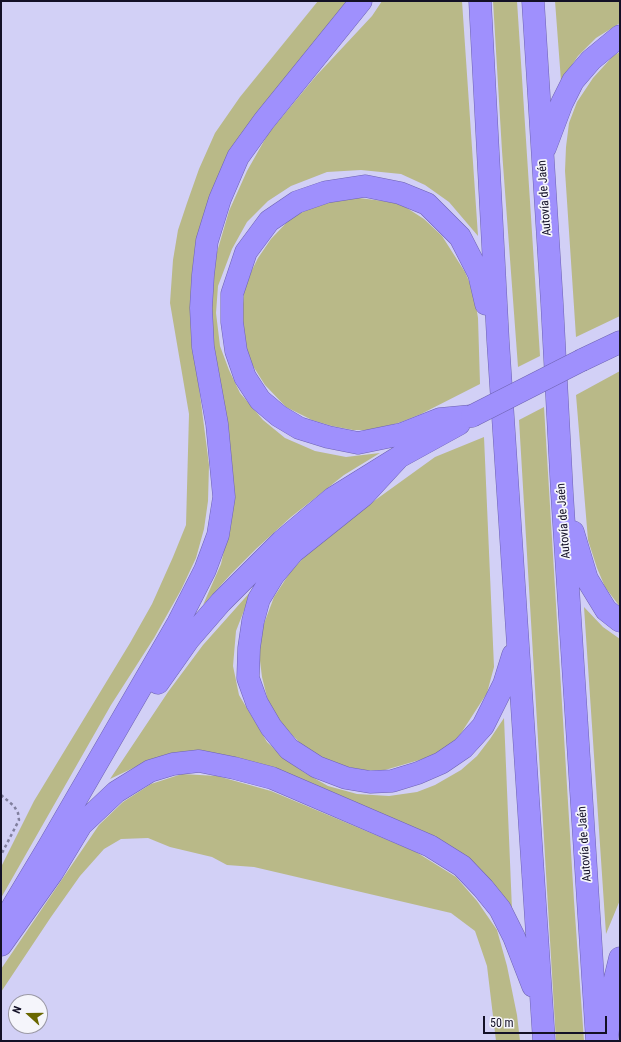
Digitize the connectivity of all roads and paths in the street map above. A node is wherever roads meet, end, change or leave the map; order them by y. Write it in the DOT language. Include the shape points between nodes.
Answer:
graph roads {
  1 [pos="361,1"];
  2 [pos="480,1"];
  3 [pos="533,1"];
  4 [pos="620,36"];
  5 [pos="543,154"];
  6 [pos="498,341"];
  7 [pos="617,344"];
  8 [pos="472,416"];
  9 [pos="399,457"];
  10 [pos="562,493"];
  11 [pos="620,620"];
  12 [pos="517,641"];
  13 [pos="1,795"];
  14 [pos="49,846"];
  15 [pos="1,855"];
  16 [pos="1,926"];
  17 [pos="1,945"];
  18 [pos="620,958"];
  19 [pos="541,1006"];
  20 [pos="544,1041"];
  21 [pos="597,1041"];
  22 [pos="606,1041"];
  1 -- 14 [label="highway" via="268,115 242,151 220,199 207,241 201,308 203,347 217,424 224,497 218,536 205,570 178,623"];
  2 -- 6 [label="highway"];
  3 -- 5 [label="highway, Autovía de Jaén"];
  4 -- 5 [label="highway" via="591,60 573,81"];
  5 -- 10 [label="highway, Autovía de Jaén"];
  6 -- 8 [label="highway" via="479,274 460,238 427,204 400,193 365,186 330,190 297,202 269,221 246,252 232,294 236,352 245,378 260,400 280,416 299,428 358,443 402,434 440,419"];
  6 -- 12 [label="highway"];
  7 -- 8 [label="highway, bridge"];
  8 -- 9 [label="highway"];
  9 -- 12 [label="highway" via="362,496 293,552 259,599 251,634 248,678 257,703 271,727 289,749 317,767 346,778 370,782 392,781 418,773 441,763 463,748 484,726 504,684"];
  9 -- 14 [label="highway" via="333,498 282,541 221,602 188,639"];
  10 -- 11 [label="highway" via="587,579 606,610"];
  10 -- 21 [label="highway, Autovía de Jaén"];
  12 -- 19 [label="highway"];
  13 -- 15 [label="path" via="14,806 19,820"];
  14 -- 16 [label="highway"];
  17 -- 19 [label="highway" via="52,873 81,825 116,792 150,771 173,764 200,761 272,778 430,846 462,866 500,909"];
  18 -- 22 [label="highway" via="613,987"];
  19 -- 20 [label="highway"];
}
